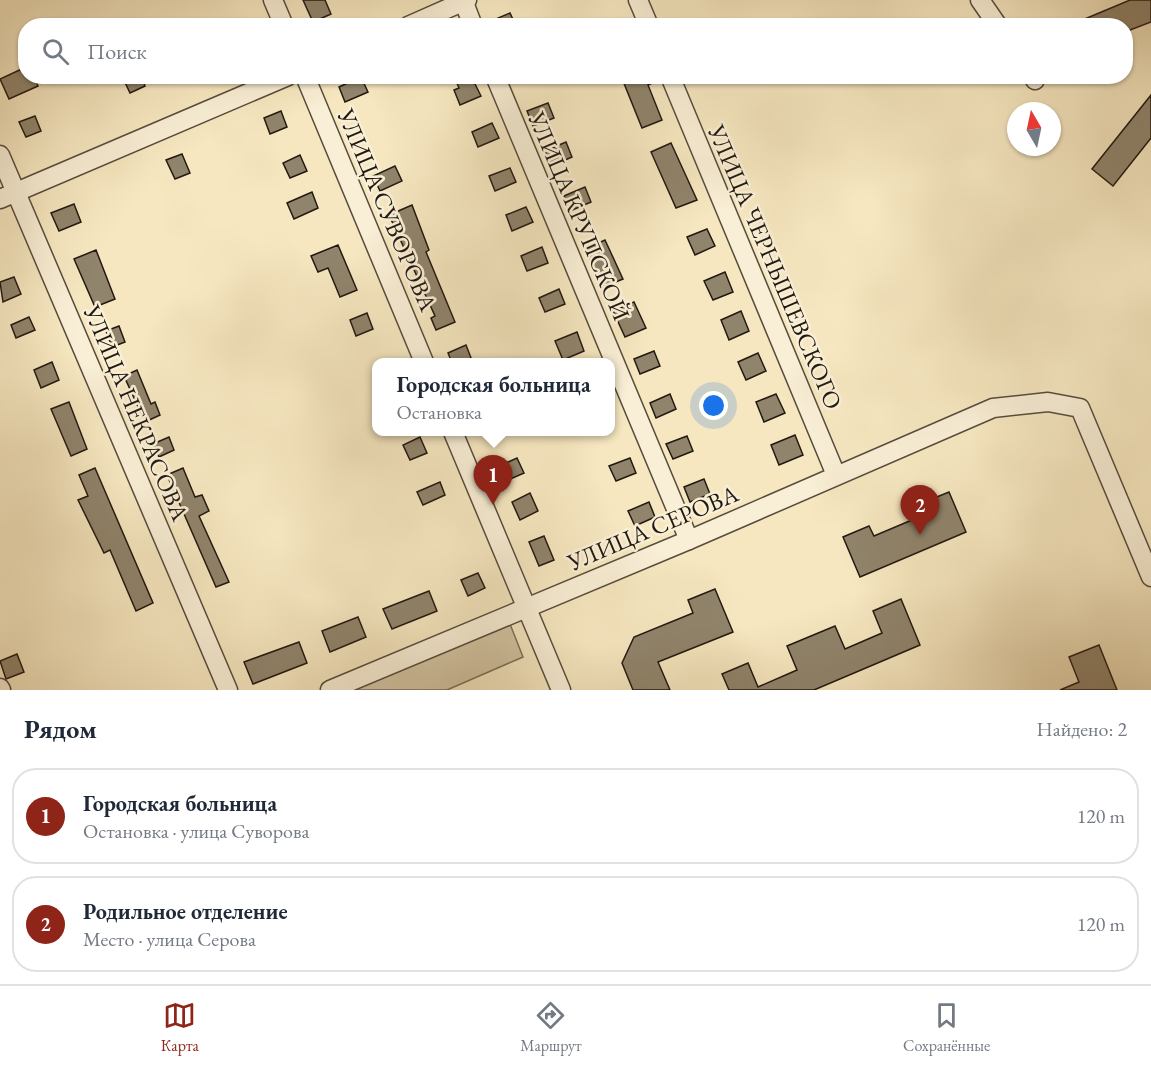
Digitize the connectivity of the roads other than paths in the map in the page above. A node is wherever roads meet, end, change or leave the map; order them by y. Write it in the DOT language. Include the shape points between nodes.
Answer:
graph roads {
  1 [pos="273,0"];
  2 [pos="638,0"];
  3 [pos="980,0"];
  4 [pos="464,1"];
  5 [pos="281,18"];
  6 [pos="426,18"];
  7 [pos="470,18"];
  8 [pos="645,18"];
  9 [pos="992,18"];
  10 [pos="269,84"];
  11 [pos="308,84"];
  12 [pos="498,84"];
  13 [pos="673,84"];
  14 [pos="0,155"];
  15 [pos="8,195"];
  16 [pos="422,358"];
  17 [pos="613,358"];
  18 [pos="615,363"];
  19 [pos="455,436"];
  20 [pos="836,475"];
  21 [pos="689,540"];
  22 [pos="1151,577"];
  23 [pos="526,607"];
  24 [pos="228,690"];
  25 [pos="330,690"];
  26 [pos="561,690"];
  1 -- 5 [label="street"];
  2 -- 8 [label="street"];
  3 -- 9 [label="street"];
  4 -- 6 [label="street"];
  4 -- 7 [label="street"];
  10 -- 15 [label="street"];
  11 -- 16 [label="street, УЛИЦА СУВОРОВА"];
  12 -- 17 [label="street, УЛИЦА КРУПСКОЙ"];
  13 -- 20 [label="street, УЛИЦА ЧЕРНЫШЕВСКОГО"];
  14 -- 15 [label="street, УЛИЦА НЕКРАСОВА"];
  15 -- 24 [label="street, УЛИЦА НЕКРАСОВА"];
  18 -- 21 [label="street, УЛИЦА КРУПСКОЙ"];
  19 -- 23 [label="street"];
  20 -- 21 [label="street, УЛИЦА СЕРОВА"];
  20 -- 22 [label="street, УЛИЦА СЕРОВА" via="993,408 1048,402 1080,408"];
  21 -- 23 [label="street, УЛИЦА СЕРОВА"];
  23 -- 25 [label="street, УЛИЦА СЕРОВА"];
  23 -- 26 [label="street"];
}
